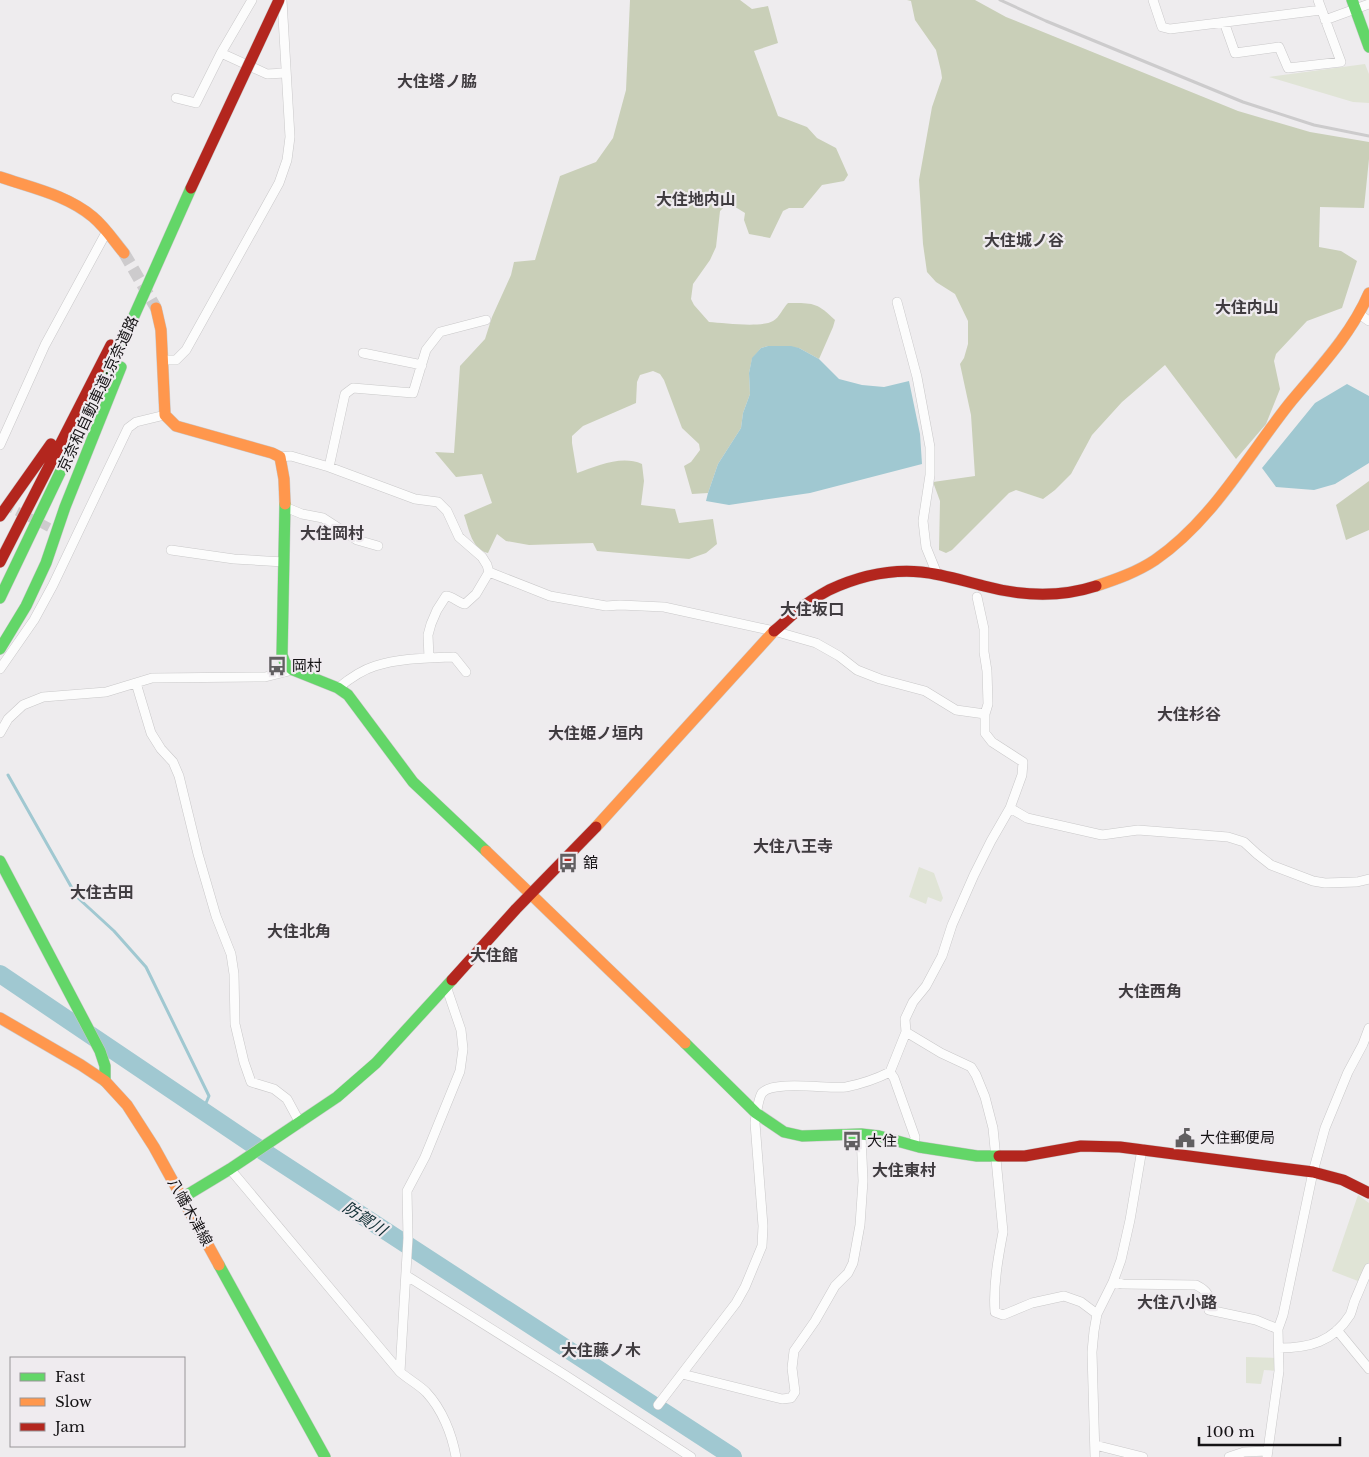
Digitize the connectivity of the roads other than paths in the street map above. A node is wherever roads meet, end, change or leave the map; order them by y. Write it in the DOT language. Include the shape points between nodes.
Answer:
graph roads {
  1 [pos="252,0"];
  2 [pos="280,0"];
  3 [pos="1153,0"];
  4 [pos="1318,0"];
  5 [pos="1369,4"];
  6 [pos="1354,5"];
  7 [pos="1321,10"];
  8 [pos="1325,20"];
  9 [pos="1224,22"];
  10 [pos="1369,47"];
  11 [pos="221,53"];
  12 [pos="286,73"];
  13 [pos="176,98"];
  14 [pos="0,178"];
  15 [pos="191,188"];
  16 [pos="107,231"];
  17 [pos="170,240"];
  18 [pos="124,253"];
  19 [pos="1369,293"];
  20 [pos="897,302"];
  21 [pos="156,308"];
  22 [pos="1359,314"];
  23 [pos="486,320"];
  24 [pos="1369,321"];
  25 [pos="363,353"];
  26 [pos="105,355"];
  27 [pos="163,360"];
  28 [pos="422,365"];
  29 [pos="165,416"];
  30 [pos="0,445"];
  31 [pos="280,458"];
  32 [pos="329,467"];
  33 [pos="285,507"];
  34 [pos="0,516"];
  35 [pos="64,535"];
  36 [pos="74,540"];
  37 [pos="378,546"];
  38 [pos="170,550"];
  39 [pos="0,562"];
  40 [pos="284,562"];
  41 [pos="489,572"];
  42 [pos="937,574"];
  43 [pos="977,597"];
  44 [pos="0,598"];
  45 [pos="774,631"];
  46 [pos="0,649"];
  47 [pos="428,658"];
  48 [pos="0,669"];
  49 [pos="293,670"];
  50 [pos="466,672"];
  51 [pos="136,683"];
  52 [pos="338,688"];
  53 [pos="985,714"];
  54 [pos="0,733"];
  55 [pos="1010,808"];
  56 [pos="0,862"];
  57 [pos="1369,879"];
  58 [pos="531,894"];
  59 [pos="446,986"];
  60 [pos="0,1018"];
  61 [pos="1369,1028"];
  62 [pos="906,1032"];
  63 [pos="890,1072"];
  64 [pos="105,1081"];
  65 [pos="756,1113"];
  66 [pos="300,1123"];
  67 [pos="861,1134"];
  68 [pos="914,1145"];
  69 [pos="1142,1150"];
  70 [pos="996,1157"];
  71 [pos="230,1169"];
  72 [pos="1314,1172"];
  73 [pos="1369,1193"];
  74 [pos="182,1198"];
  75 [pos="1369,1268"];
  76 [pos="407,1276"];
  77 [pos="1113,1282"];
  78 [pos="1097,1314"];
  79 [pos="1278,1329"];
  80 [pos="1338,1330"];
  81 [pos="1279,1348"];
  82 [pos="1369,1369"];
  83 [pos="400,1372"];
  84 [pos="682,1374"];
  85 [pos="658,1406"];
  86 [pos="1095,1445"];
  87 [pos="1268,1454"];
  88 [pos="325,1457"];
  89 [pos="456,1457"];
  90 [pos="691,1457"];
  91 [pos="1095,1457"];
  92 [pos="1143,1457"];
  93 [pos="1229,1457"];
  1 -- 11 [label="street"];
  2 -- 12 [label="street"];
  2 -- 15 [label="main road, 京奈和自動車道;京奈道路, bridge"];
  3 -- 9 [label="street" via="1162,26 1170,29"];
  4 -- 7 [label="street"];
  5 -- 6 [label="street"];
  6 -- 8 [label="street"];
  6 -- 10 [label="main road"];
  7 -- 8 [label="street"];
  7 -- 9 [label="street"];
  8 -- 9 [label="street" via="1341,62 1288,68 1279,47 1235,53"];
  11 -- 12 [label="street" via="267,74"];
  11 -- 13 [label="street" via="196,103"];
  12 -- 27 [label="street" via="290,137 279,183 186,350 176,360"];
  14 -- 16 [label="main road" via="77,205"];
  15 -- 17 [label="main road, 京奈和自動車道;京奈道路"];
  15 -- 26 [label="main road, 京奈和自動車道;京奈道路"];
  16 -- 18 [label="main road"];
  16 -- 30 [label="street" via="45,345"];
  17 -- 44 [label="main road, 京奈和自動車道;京奈道路"];
  17 -- 46 [label="main road" via="160,278 116,380 46,563 26,606"];
  19 -- 22 [label="main road"];
  20 -- 42 [label="street" via="917,377 930,447 930,475 923,521 926,547"];
  21 -- 27 [label="main road"];
  22 -- 24 [label="street"];
  22 -- 42 [label="main road" via="1202,520 1176,545 1135,572 1109,584 1053,595 984,587"];
  23 -- 28 [label="street" via="440,332 426,350"];
  25 -- 28 [label="street"];
  26 -- 34 [label="main road" via="45,455"];
  26 -- 39 [label="main road, 京奈和自動車道;京奈道路"];
  27 -- 29 [label="main road"];
  28 -- 32 [label="street" via="413,393 353,388 346,394"];
  29 -- 31 [label="main road" via="176,426"];
  29 -- 36 [label="street" via="136,422 128,428"];
  31 -- 32 [label="street" via="291,456"];
  31 -- 33 [label="main road"];
  32 -- 41 [label="street" via="415,499 438,502 447,512 459,538 482,557"];
  33 -- 37 [label="street" via="323,518 357,540"];
  33 -- 40 [label="main road"];
  35 -- 36 [label="street"];
  36 -- 48 [label="street" via="34,620"];
  38 -- 40 [label="street"];
  40 -- 49 [label="main road" via="282,655"];
  41 -- 45 [label="street" via="550,596 606,606 664,607"];
  41 -- 47 [label="street" via="476,594 465,604 446,596 429,629"];
  42 -- 45 [label="main road" via="881,573 846,582 797,610"];
  43 -- 53 [label="street" via="984,629 987,671 988,704"];
  45 -- 53 [label="street" via="816,643 857,670 925,691 956,710"];
  45 -- 58 [label="main road"];
  47 -- 50 [label="street" via="454,657"];
  47 -- 52 [label="street" via="374,666"];
  49 -- 51 [label="street" via="265,677 152,678"];
  49 -- 52 [label="main road"];
  51 -- 54 [label="street" via="106,692 43,697 23,705 8,719"];
  51 -- 66 [label="street" via="151,733 173,762 179,776 213,908 231,954 235,1024 251,1082 274,1090 287,1099"];
  52 -- 58 [label="main road" via="348,695 413,782"];
  53 -- 55 [label="street" via="985,733 992,742 1024,762"];
  55 -- 57 [label="street" via="1027,818 1102,835 1138,830 1228,837 1244,842 1271,865 1313,881 1357,882"];
  55 -- 62 [label="street" via="974,875 942,956 905,1019"];
  56 -- 64 [label="main road" via="100,1051"];
  58 -- 59 [label="main road"];
  58 -- 65 [label="main road"];
  59 -- 66 [label="main road" via="376,1063 337,1097"];
  59 -- 76 [label="street" via="461,1030 463,1049 460,1071 425,1157 406,1191"];
  60 -- 64 [label="main road, 八幡木津線"];
  61 -- 72 [label="street" via="1325,1128"];
  62 -- 63 [label="street"];
  62 -- 70 [label="street" via="970,1067 976,1075 990,1112"];
  63 -- 65 [label="street" via="875,1080 836,1088 770,1088 762,1094"];
  63 -- 68 [label="street" via="915,1137"];
  64 -- 74 [label="main road, 八幡木津線" via="140,1124"];
  65 -- 67 [label="main road" via="784,1132 802,1136"];
  65 -- 84 [label="street" via="762,1246 736,1303"];
  66 -- 71 [label="main road"];
  67 -- 68 [label="main road"];
  67 -- 84 [label="street" via="863,1181 853,1263 794,1350 795,1392 791,1398 782,1399"];
  68 -- 70 [label="main road"];
  69 -- 70 [label="main road" via="1081,1146 1025,1156"];
  69 -- 72 [label="main road"];
  69 -- 77 [label="street" via="1130,1220"];
  70 -- 78 [label="street" via="1002,1232 995,1312 1003,1315 1032,1303 1064,1296 1081,1302"];
  71 -- 74 [label="main road"];
  71 -- 83 [label="street"];
  72 -- 73 [label="main road" via="1343,1180"];
  72 -- 79 [label="street" via="1284,1316"];
  74 -- 88 [label="main road, 八幡木津線"];
  75 -- 80 [label="street" via="1351,1314"];
  76 -- 83 [label="street"];
  76 -- 90 [label="street"];
  77 -- 78 [label="street"];
  77 -- 79 [label="street" via="1196,1285 1209,1296 1209,1310 1256,1320"];
  78 -- 86 [label="street" via="1092,1352"];
  79 -- 81 [label="street"];
  80 -- 81 [label="street" via="1312,1345"];
  80 -- 82 [label="street"];
  81 -- 87 [label="street"];
  83 -- 89 [label="street" via="425,1392 440,1412 453,1440"];
  84 -- 85 [label="street"];
  86 -- 91 [label="street"];
  86 -- 92 [label="street"];
  87 -- 93 [label="street" via="1244,1452"];
}
